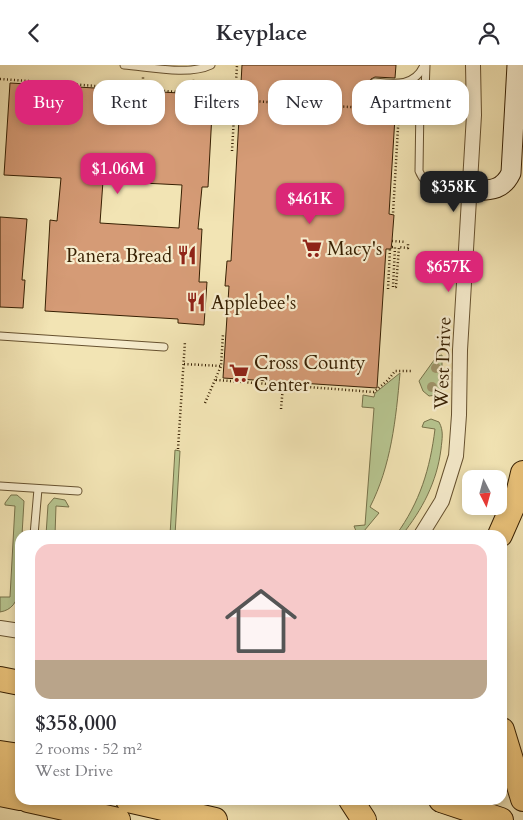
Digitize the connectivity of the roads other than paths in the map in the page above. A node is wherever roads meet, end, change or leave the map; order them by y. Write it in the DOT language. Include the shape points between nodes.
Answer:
graph roads {
  1 [pos="124,65"];
  2 [pos="211,65"];
  3 [pos="425,65"];
  4 [pos="473,65"];
  5 [pos="516,65"];
  6 [pos="411,80"];
  7 [pos="425,80"];
  8 [pos="419,125"];
  9 [pos="470,191"];
  10 [pos="0,336"];
  11 [pos="164,347"];
  12 [pos="523,473"];
  13 [pos="0,486"];
  14 [pos="38,489"];
  15 [pos="78,491"];
  16 [pos="34,530"];
  17 [pos="424,530"];
  18 [pos="502,530"];
  19 [pos="0,628"];
  20 [pos="15,630"];
  21 [pos="0,665"];
  22 [pos="15,666"];
  23 [pos="0,679"];
  24 [pos="15,682"];
  25 [pos="507,746"];
  26 [pos="0,753"];
  27 [pos="15,755"];
  28 [pos="0,771"];
  29 [pos="15,775"];
  30 [pos="0,794"];
  31 [pos="15,797"];
  32 [pos="523,799"];
  33 [pos="50,805"];
  34 [pos="150,805"];
  35 [pos="354,805"];
  36 [pos="456,805"];
  37 [pos="118,820"];
  38 [pos="215,820"];
  39 [pos="364,820"];
  40 [pos="501,820"];
  1 -- 2 [label="lane" via="187,70 200,70"];
  3 -- 6 [label="lane"];
  3 -- 7 [label="lane"];
  4 -- 9 [label="street, West Drive"];
  5 -- 9 [label="main road" via="511,173 498,189"];
  8 -- 9 [label="lane" via="417,161 420,175 438,189"];
  9 -- 17 [label="street, West Drive" via="456,456 442,501"];
  10 -- 11 [label="lane"];
  12 -- 18 [label="highway" via="518,494"];
  13 -- 14 [label="lane"];
  14 -- 15 [label="lane"];
  14 -- 16 [label="lane"];
  19 -- 20 [label="street"];
  21 -- 22 [label="highway"];
  23 -- 24 [label="highway"];
  25 -- 32 [label="highway"];
  26 -- 27 [label="highway"];
  28 -- 29 [label="highway"];
  30 -- 31 [label="highway"];
  33 -- 37 [label="highway"];
  34 -- 38 [label="highway"];
  35 -- 39 [label="highway"];
  36 -- 40 [label="highway"];
}
